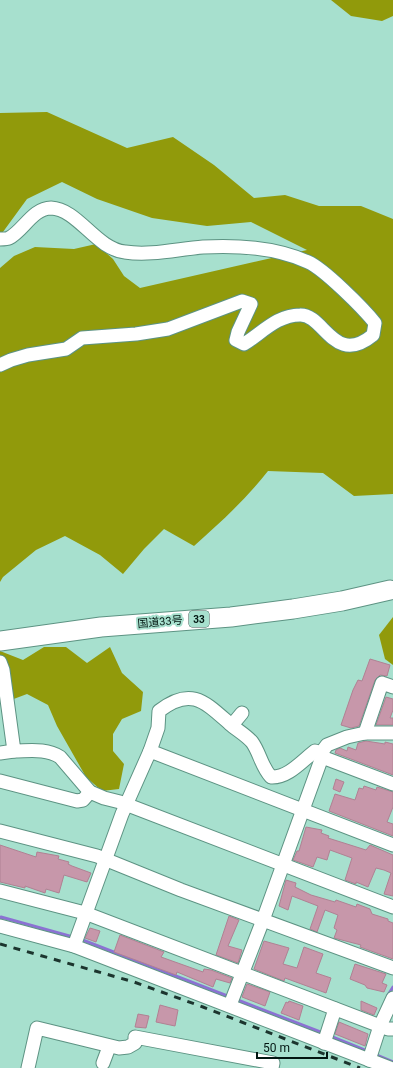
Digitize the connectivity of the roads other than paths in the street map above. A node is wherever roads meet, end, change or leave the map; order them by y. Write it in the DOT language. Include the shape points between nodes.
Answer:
graph roads {
  1 [pos="0,239"];
  2 [pos="0,365"];
  3 [pos="390,590"];
  4 [pos="4,640"];
  5 [pos="0,662"];
  6 [pos="393,687"];
  7 [pos="242,713"];
  8 [pos="232,725"];
  9 [pos="365,733"];
  10 [pos="393,733"];
  11 [pos="14,751"];
  12 [pos="150,751"];
  13 [pos="0,753"];
  14 [pos="322,755"];
  15 [pos="0,781"];
  16 [pos="393,784"];
  17 [pos="90,792"];
  18 [pos="127,804"];
  19 [pos="303,810"];
  20 [pos="0,831"];
  21 [pos="393,845"];
  22 [pos="105,860"];
  23 [pos="283,865"];
  24 [pos="0,892"];
  25 [pos="393,906"];
  26 [pos="85,913"];
  27 [pos="263,920"];
  28 [pos="0,926"];
  29 [pos="76,941"];
  30 [pos="393,968"];
  31 [pos="242,973"];
  32 [pos="393,998"];
  33 [pos="232,1001"];
  34 [pos="335,1009"];
  35 [pos="387,1027"];
  36 [pos="326,1037"];
  37 [pos="109,1047"];
  38 [pos="370,1055"];
  39 [pos="103,1063"];
  40 [pos="28,1068"];
  41 [pos="272,1068"];
  42 [pos="390,1068"];
  1 -- 2 [label="street" via="9,238 38,212 50,208 70,215 108,247 124,252 239,246 272,250 309,262 331,279 375,323 372,335 364,342 352,346 336,341 311,319 301,314 282,318 244,344 236,340 251,304 242,301 168,329 82,338 66,349 28,355"];
  3 -- 4 [label="highway, 国道33号 / 33" via="342,601 231,617 101,627"];
  5 -- 11 [label="street"];
  6 -- 9 [label="street" via="382,683"];
  7 -- 8 [label="street"];
  8 -- 12 [label="street" via="202,701 195,698 176,699 159,711 158,728"];
  8 -- 14 [label="street" via="252,742 271,777 285,774 315,751"];
  9 -- 10 [label="street"];
  9 -- 14 [label="street" via="326,745"];
  11 -- 13 [label="street"];
  11 -- 17 [label="street" via="43,751 60,757"];
  12 -- 18 [label="street"];
  12 -- 19 [label="street"];
  14 -- 16 [label="street"];
  14 -- 19 [label="street"];
  15 -- 17 [label="street" via="77,801 83,800"];
  17 -- 18 [label="street"];
  18 -- 22 [label="street"];
  18 -- 23 [label="street"];
  19 -- 21 [label="street"];
  19 -- 23 [label="street"];
  20 -- 22 [label="street"];
  22 -- 26 [label="street"];
  22 -- 27 [label="street"];
  23 -- 25 [label="street"];
  23 -- 27 [label="street"];
  24 -- 26 [label="street"];
  26 -- 29 [label="street"];
  26 -- 31 [label="street"];
  27 -- 30 [label="street"];
  27 -- 31 [label="street"];
  28 -- 29 [label="street"];
  29 -- 33 [label="street"];
  31 -- 33 [label="street"];
  31 -- 34 [label="street"];
  32 -- 35 [label="street"];
  33 -- 36 [label="street"];
  34 -- 35 [label="street"];
  34 -- 36 [label="street"];
  35 -- 38 [label="street"];
  36 -- 38 [label="street"];
  37 -- 39 [label="street"];
  37 -- 40 [label="street" via="37,1028"];
  37 -- 41 [label="street" via="128,1048 135,1042 135,1036 273,1063"];
  38 -- 42 [label="street"];
}
